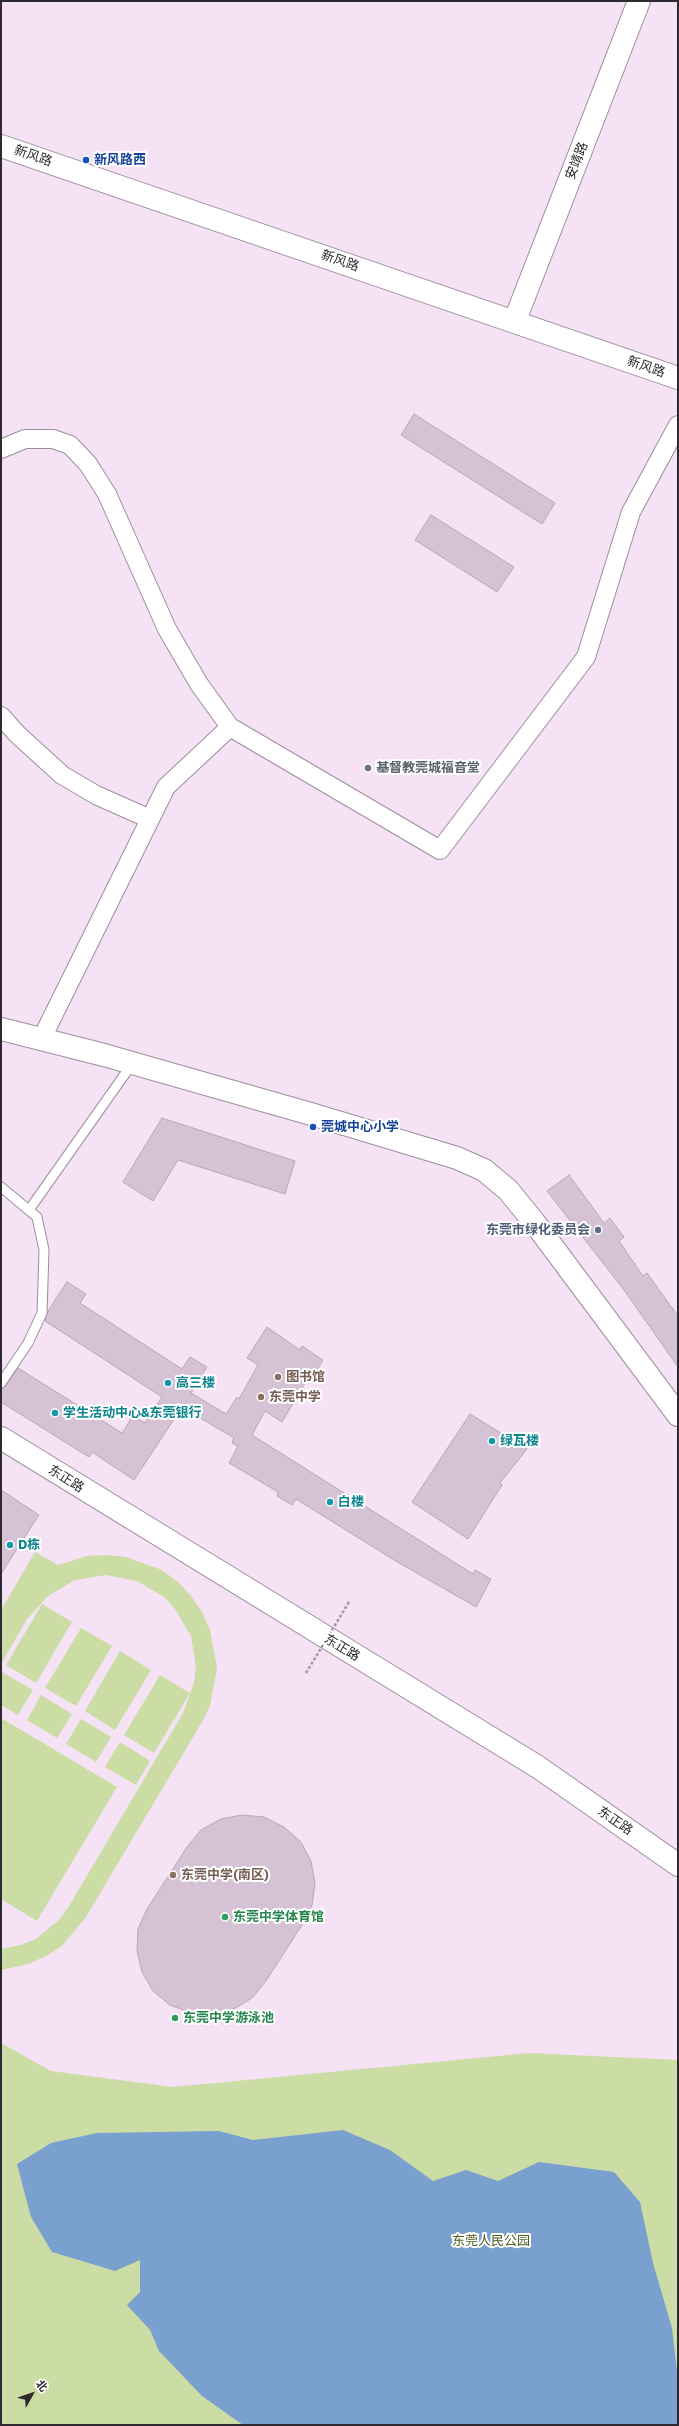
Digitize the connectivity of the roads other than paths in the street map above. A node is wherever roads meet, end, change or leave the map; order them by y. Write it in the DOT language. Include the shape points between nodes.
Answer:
graph roads {
  1 [pos="639,1"];
  2 [pos="1,146"];
  3 [pos="515,320"];
  4 [pos="678,378"];
  5 [pos="678,425"];
  6 [pos="1,449"];
  7 [pos="1,716"];
  8 [pos="230,727"];
  9 [pos="150,819"];
  10 [pos="1,1029"];
  11 [pos="41,1040"];
  12 [pos="132,1063"];
  13 [pos="1,1187"];
  14 [pos="29,1210"];
  15 [pos="1,1383"];
  16 [pos="678,1415"];
  17 [pos="1,1438"];
  18 [pos="678,1865"];
  1 -- 3 [label="street, 安靖路"];
  2 -- 3 [label="street, 新风路"];
  3 -- 4 [label="street, 新风路"];
  5 -- 8 [label="street" via="631,512 586,657 440,850"];
  6 -- 8 [label="street" via="25,439 53,439 70,446 88,464 106,494 168,628 199,684"];
  7 -- 9 [label="street" via="62,775 96,795"];
  8 -- 9 [label="street" via="166,787"];
  9 -- 11 [label="street"];
  10 -- 11 [label="street"];
  11 -- 12 [label="street"];
  12 -- 14 [label="lane"];
  12 -- 16 [label="street" via="456,1158 484,1170 508,1190 534,1222"];
  13 -- 14 [label="lane"];
  14 -- 15 [label="lane" via="37,1217 44,1250 42,1313 28,1343"];
  17 -- 18 [label="street, 东正路" via="538,1767"];
}
